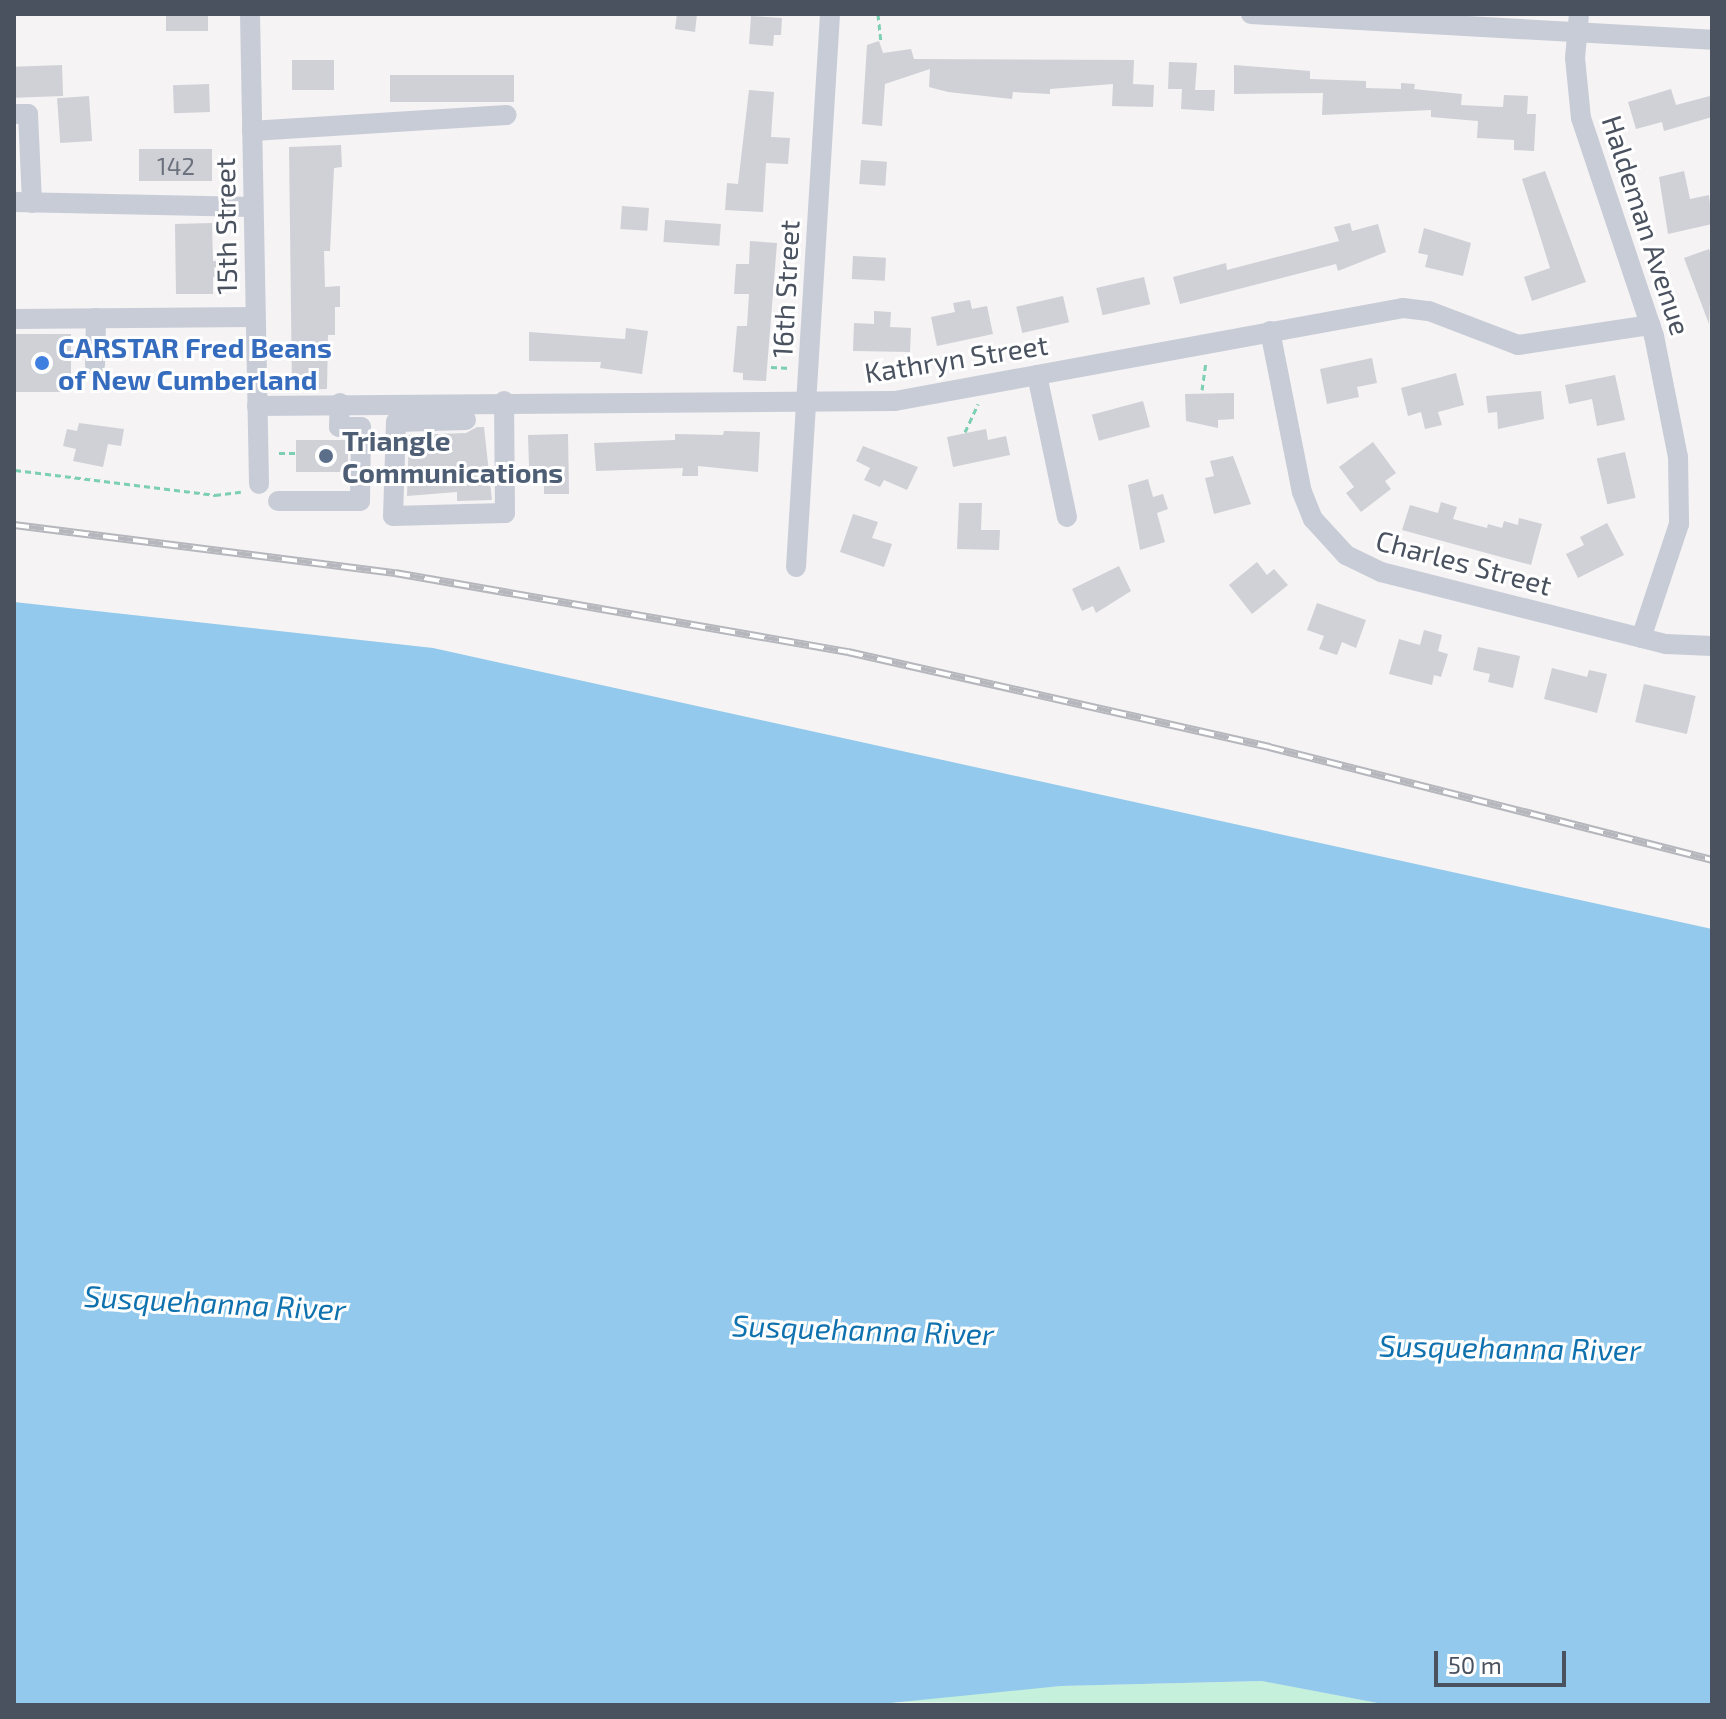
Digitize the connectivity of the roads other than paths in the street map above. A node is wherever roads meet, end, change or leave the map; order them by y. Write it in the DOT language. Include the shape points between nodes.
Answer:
graph roads {
  1 [pos="250,14"];
  2 [pos="830,14"];
  3 [pos="1251,14"];
  4 [pos="1578,23"];
  5 [pos="1712,40"];
  6 [pos="14,114"];
  7 [pos="506,115"];
  8 [pos="252,131"];
  9 [pos="23,203"];
  10 [pos="253,207"];
  11 [pos="255,317"];
  12 [pos="96,318"];
  13 [pos="14,319"];
  14 [pos="1650,325"];
  15 [pos="1270,331"];
  16 [pos="95,365"];
  17 [pos="1037,375"];
  18 [pos="806,399"];
  19 [pos="504,401"];
  20 [pos="340,403"];
  21 [pos="257,406"];
  22 [pos="466,420"];
  23 [pos="259,484"];
  24 [pos="278,501"];
  25 [pos="1067,517"];
  26 [pos="796,567"];
  27 [pos="1641,638"];
  28 [pos="1712,646"];
  1 -- 8 [label="street, 15th Street"];
  2 -- 18 [label="street, 16th Street"];
  3 -- 4 [label="street"];
  4 -- 5 [label="street"];
  4 -- 14 [label="street, Haldeman Avenue" via="1577,85 1587,141"];
  6 -- 9 [label="street" via="28,114"];
  7 -- 8 [label="street"];
  8 -- 10 [label="street, 15th Street"];
  9 -- 10 [label="street"];
  10 -- 11 [label="street, 15th Street"];
  11 -- 12 [label="street"];
  11 -- 21 [label="street, 15th Street"];
  12 -- 13 [label="street"];
  12 -- 16 [label="street"];
  14 -- 15 [label="street, Kathryn Street" via="1518,345 1429,311 1403,308"];
  14 -- 27 [label="street, Haldeman Avenue" via="1666,382 1682,503 1673,549"];
  15 -- 17 [label="street, Kathryn Street"];
  15 -- 27 [label="street, Charles Street" via="1302,492 1313,519 1346,555 1381,572"];
  17 -- 18 [label="street, Kathryn Street" via="895,401"];
  17 -- 25 [label="street"];
  18 -- 19 [label="street, Kathryn Street"];
  18 -- 26 [label="street, 16th Street"];
  19 -- 20 [label="street, Kathryn Street"];
  19 -- 22 [label="street" via="505,513 393,516 396,422"];
  20 -- 21 [label="street, Kathryn Street"];
  20 -- 24 [label="street" via="339,427 361,427 360,501"];
  21 -- 23 [label="street, 15th Street"];
  27 -- 28 [label="street, Charles Street"];
}
